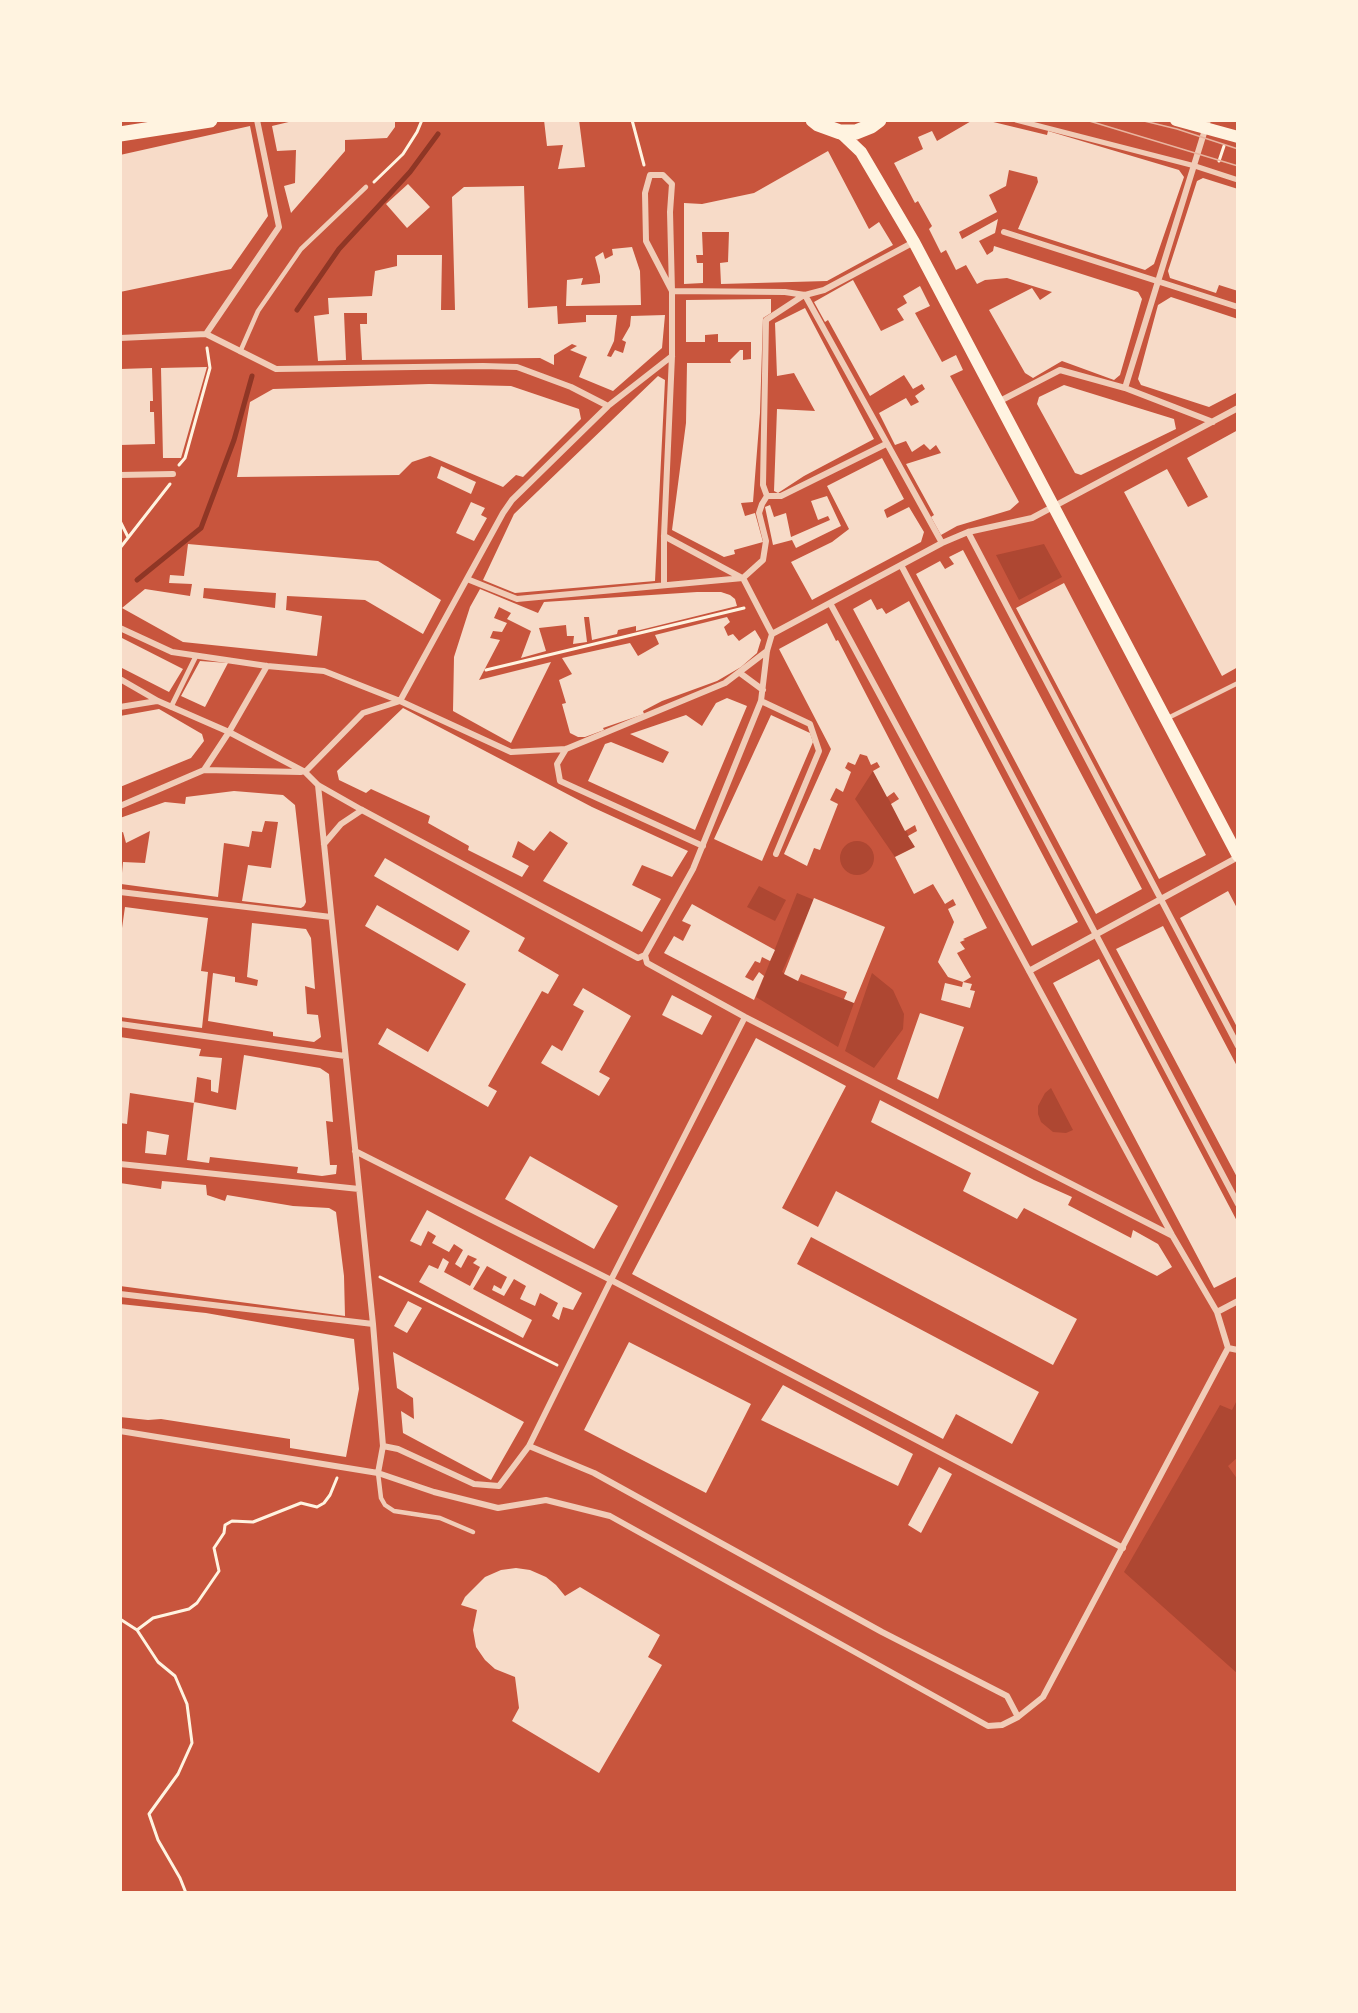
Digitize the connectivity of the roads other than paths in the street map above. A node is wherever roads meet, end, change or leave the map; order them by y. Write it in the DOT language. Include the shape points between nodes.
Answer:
graph roads {
  1 [pos="210,120"];
  2 [pos="257,120"];
  3 [pos="813,120"];
  4 [pos="879,120"];
  5 [pos="1016,120"];
  6 [pos="1176,120"];
  7 [pos="1207,124"];
  8 [pos="840,132"];
  9 [pos="120,134"];
  10 [pos="1238,137"];
  11 [pos="1195,166"];
  12 [pos="1238,180"];
  13 [pos="366,187"];
  14 [pos="1004,232"];
  15 [pos="914,242"];
  16 [pos="1158,281"];
  17 [pos="672,291"];
  18 [pos="805,295"];
  19 [pos="1238,307"];
  20 [pos="206,334"];
  21 [pos="120,338"];
  22 [pos="240,352"];
  23 [pos="672,356"];
  24 [pos="1125,388"];
  25 [pos="997,402"];
  26 [pos="608,406"];
  27 [pos="1238,408"];
  28 [pos="1212,422"];
  29 [pos="886,444"];
  30 [pos="173,474"];
  31 [pos="120,475"];
  32 [pos="767,496"];
  33 [pos="1053,508"];
  34 [pos="969,532"];
  35 [pos="664,536"];
  36 [pos="942,543"];
  37 [pos="901,565"];
  38 [pos="743,578"];
  39 [pos="466,579"];
  40 [pos="664,585"];
  41 [pos="830,603"];
  42 [pos="120,628"];
  43 [pos="772,634"];
  44 [pos="767,651"];
  45 [pos="196,656"];
  46 [pos="267,666"];
  47 [pos="740,673"];
  48 [pos="120,679"];
  49 [pos="1238,683"];
  50 [pos="763,690"];
  51 [pos="158,701"];
  52 [pos="400,701"];
  53 [pos="761,701"];
  54 [pos="120,707"];
  55 [pos="171,707"];
  56 [pos="1166,719"];
  57 [pos="229,732"];
  58 [pos="567,749"];
  59 [pos="204,770"];
  60 [pos="304,772"];
  61 [pos="318,785"];
  62 [pos="120,806"];
  63 [pos="362,810"];
  64 [pos="324,844"];
  65 [pos="703,846"];
  66 [pos="776,854"];
  67 [pos="1238,856"];
  68 [pos="120,892"];
  69 [pos="1160,899"];
  70 [pos="331,917"];
  71 [pos="1096,934"];
  72 [pos="645,955"];
  73 [pos="1029,971"];
  74 [pos="745,1017"];
  75 [pos="120,1024"];
  76 [pos="1238,1046"];
  77 [pos="345,1056"];
  78 [pos="355,1151"];
  79 [pos="120,1164"];
  80 [pos="359,1189"];
  81 [pos="1238,1204"];
  82 [pos="1172,1235"];
  83 [pos="611,1280"];
  84 [pos="120,1294"];
  85 [pos="1237,1304"];
  86 [pos="1217,1312"];
  87 [pos="373,1324"];
  88 [pos="1228,1348"];
  89 [pos="1238,1350"];
  90 [pos="120,1431"];
  91 [pos="383,1446"];
  92 [pos="529,1446"];
  93 [pos="378,1473"];
  94 [pos="473,1532"];
  95 [pos="1123,1548"];
  96 [pos="1018,1717"];
  1 -- 9 [label="main road"];
  2 -- 20 [label="street" via="279,227"];
  3 -- 8 [label="main road"];
  4 -- 8 [label="main road" via="856,132"];
  5 -- 11 [label="street"];
  6 -- 7 [label="main road"];
  7 -- 10 [label="main road"];
  7 -- 11 [label="street"];
  8 -- 15 [label="main road" via="861,152"];
  11 -- 12 [label="street"];
  11 -- 16 [label="street"];
  13 -- 22 [label="lane" via="301,249 258,311"];
  14 -- 16 [label="street"];
  15 -- 18 [label="street" via="824,290"];
  15 -- 25 [label="main road"];
  16 -- 19 [label="street"];
  16 -- 24 [label="street"];
  17 -- 17 [label="street" via="672,184 663,174 650,175 645,193 646,241"];
  17 -- 18 [label="street"];
  17 -- 23 [label="street"];
  18 -- 29 [label="street"];
  18 -- 32 [label="street" via="766,320 763,485"];
  20 -- 21 [label="street"];
  20 -- 22 [label="street"];
  22 -- 26 [label="street" via="276,369 517,367"];
  23 -- 26 [label="street"];
  23 -- 35 [label="street"];
  24 -- 25 [label="street" via="1059,370"];
  24 -- 28 [label="street"];
  25 -- 33 [label="main road"];
  26 -- 39 [label="street" via="512,500"];
  27 -- 28 [label="street"];
  28 -- 33 [label="street"];
  29 -- 32 [label="street" via="781,496"];
  29 -- 36 [label="street"];
  30 -- 31 [label="street"];
  32 -- 38 [label="street" via="759,513 766,542 763,560"];
  33 -- 34 [label="street" via="1032,519"];
  33 -- 56 [label="main road"];
  34 -- 36 [label="street"];
  34 -- 69 [label="street"];
  35 -- 38 [label="street"];
  35 -- 40 [label="street"];
  36 -- 37 [label="street"];
  37 -- 41 [label="street"];
  37 -- 71 [label="street"];
  38 -- 40 [label="street"];
  38 -- 43 [label="street"];
  39 -- 40 [label="street" via="517,599"];
  39 -- 52 [label="street"];
  41 -- 43 [label="street"];
  41 -- 73 [label="street"];
  42 -- 45 [label="street" via="172,652"];
  43 -- 44 [label="street"];
  44 -- 47 [label="street"];
  44 -- 50 [label="street"];
  45 -- 46 [label="street"];
  45 -- 55 [label="street"];
  46 -- 52 [label="street" via="324,671"];
  46 -- 57 [label="street"];
  47 -- 50 [label="street"];
  47 -- 58 [label="street" via="725,683"];
  48 -- 51 [label="street"];
  49 -- 56 [label="lane"];
  50 -- 53 [label="street"];
  51 -- 54 [label="street"];
  51 -- 55 [label="street"];
  52 -- 58 [label="street" via="511,752"];
  52 -- 60 [label="street" via="363,713"];
  53 -- 65 [label="street"];
  53 -- 66 [label="street" via="810,724 819,751"];
  55 -- 57 [label="street"];
  56 -- 67 [label="main road"];
  57 -- 59 [label="street"];
  57 -- 60 [label="street"];
  58 -- 65 [label="street" via="557,764 560,781"];
  59 -- 60 [label="street"];
  59 -- 62 [label="street"];
  60 -- 61 [label="street"];
  61 -- 63 [label="street"];
  61 -- 64 [label="street"];
  63 -- 64 [label="street" via="341,824"];
  63 -- 72 [label="street" via="622,950 638,958"];
  64 -- 70 [label="street"];
  65 -- 72 [label="street"];
  67 -- 69 [label="street"];
  68 -- 70 [label="street"];
  69 -- 71 [label="street"];
  69 -- 76 [label="street"];
  70 -- 77 [label="street"];
  71 -- 73 [label="street"];
  71 -- 81 [label="street"];
  72 -- 74 [label="street" via="647,963"];
  73 -- 82 [label="street"];
  74 -- 82 [label="street"];
  74 -- 83 [label="street"];
  75 -- 77 [label="street"];
  77 -- 78 [label="street"];
  78 -- 80 [label="street"];
  78 -- 83 [label="street"];
  79 -- 80 [label="street"];
  80 -- 87 [label="street"];
  82 -- 86 [label="street"];
  83 -- 92 [label="street"];
  83 -- 95 [label="street"];
  84 -- 87 [label="street"];
  85 -- 86 [label="street"];
  86 -- 88 [label="street"];
  87 -- 91 [label="street"];
  88 -- 89 [label="street"];
  88 -- 95 [label="street"];
  90 -- 93 [label="street"];
  91 -- 92 [label="street" via="398,1449 474,1484 499,1486"];
  91 -- 93 [label="street"];
  92 -- 96 [label="street" via="594,1473 882,1632 1007,1696"];
  93 -- 94 [label="lane" via="381,1498 394,1511 440,1518"];
  93 -- 96 [label="street" via="498,1508 546,1500 610,1516 988,1726 1002,1725"];
  95 -- 96 [label="street" via="1043,1697"];
}
